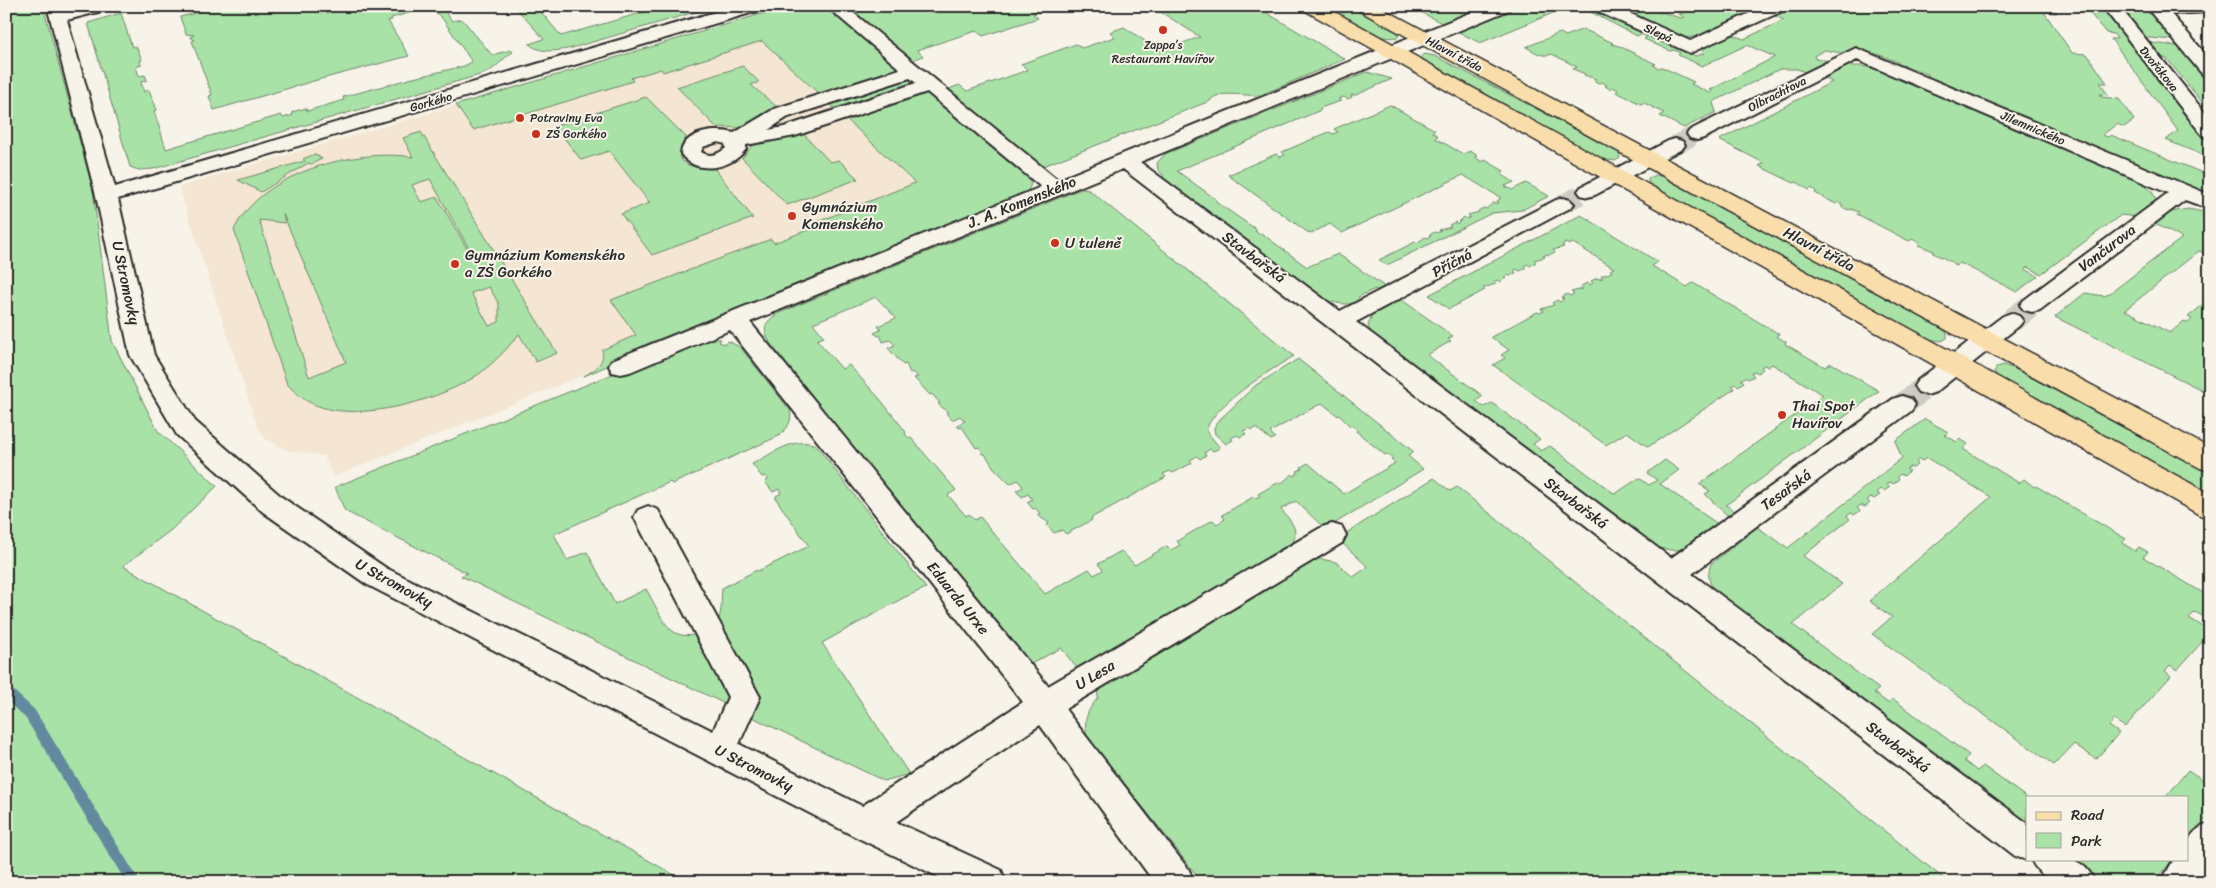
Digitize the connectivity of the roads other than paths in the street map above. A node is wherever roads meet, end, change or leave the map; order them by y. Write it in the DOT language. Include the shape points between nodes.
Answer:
graph roads {
  1 [pos="100,6"];
  2 [pos="755,6"];
  3 [pos="834,6"];
  4 [pos="1310,6"];
  5 [pos="1364,6"];
  6 [pos="1503,6"];
  7 [pos="1600,6"];
  8 [pos="1779,6"];
  9 [pos="2110,6"];
  10 [pos="2210,7"];
  11 [pos="56,12"];
  12 [pos="1424,38"];
  13 [pos="2187,44"];
  14 [pos="2210,46"];
  15 [pos="1392,51"];
  16 [pos="1856,53"];
  17 [pos="913,71"];
  18 [pos="2210,71"];
  19 [pos="929,84"];
  20 [pos="2210,132"];
  21 [pos="1697,134"];
  22 [pos="1675,145"];
  23 [pos="1649,159"];
  24 [pos="1125,160"];
  25 [pos="1616,176"];
  26 [pos="1055,188"];
  27 [pos="1588,191"];
  28 [pos="2182,192"];
  29 [pos="107,196"];
  30 [pos="2210,203"];
  31 [pos="1563,204"];
  32 [pos="2032,305"];
  33 [pos="734,320"];
  34 [pos="2011,321"];
  35 [pos="1340,322"];
  36 [pos="1987,341"];
  37 [pos="1955,365"];
  38 [pos="621,366"];
  39 [pos="1927,386"];
  40 [pos="1902,405"];
  41 [pos="2210,461"];
  42 [pos="2210,507"];
  43 [pos="648,517"];
  44 [pos="1332,534"];
  45 [pos="1670,575"];
  46 [pos="1044,705"];
  47 [pos="720,751"];
  48 [pos="864,824"];
  49 [pos="2210,839"];
  50 [pos="2026,843"];
  51 [pos="2049,860"];
  52 [pos="988,882"];
  53 [pos="1176,882"];
  54 [pos="2078,882"];
  55 [pos="2179,882"];
  1 -- 11 [label="street, U Stromovky"];
  2 -- 29 [label="street, Gorkého"];
  3 -- 17 [label="street"];
  4 -- 15 [label="main road"];
  5 -- 12 [label="main road, Hlavní třída"];
  6 -- 12 [label="street, J. A. Komenského"];
  7 -- 8 [label="street, Slepá" via="1690,48"];
  9 -- 20 [label="street, Dvořákova"];
  10 -- 13 [label="street" via="2158,10"];
  11 -- 29 [label="street, U Stromovky"];
  12 -- 15 [label="street, J. A. Komenského"];
  12 -- 23 [label="main road, Hlavní třída"];
  13 -- 14 [label="street"];
  13 -- 18 [label="street"];
  15 -- 24 [label="street, J. A. Komenského"];
  15 -- 25 [label="main road"];
  16 -- 21 [label="street, Olbrachtova"];
  16 -- 28 [label="street, Jilemnického"];
  17 -- 19 [label="street"];
  17 -- 19 [label="street" via="781,113 735,141 788,132"];
  19 -- 26 [label="street"];
  22 -- 23 [label="street"];
  23 -- 25 [label="street"];
  23 -- 36 [label="main road, Hlavní třída"];
  24 -- 26 [label="street, J. A. Komenského"];
  24 -- 35 [label="street, Stavbařská"];
  25 -- 27 [label="street"];
  25 -- 37 [label="main road"];
  26 -- 33 [label="street, J. A. Komenského"];
  28 -- 30 [label="street, Jilemnického"];
  28 -- 32 [label="street, Vančurova"];
  29 -- 47 [label="street, U Stromovky" via="142,355 186,428 273,505 376,576"];
  31 -- 35 [label="street, Příčná"];
  33 -- 38 [label="street, J. A. Komenského"];
  33 -- 46 [label="street, Eduarda Urxe"];
  34 -- 36 [label="street"];
  35 -- 45 [label="street, Stavbařská"];
  36 -- 37 [label="street"];
  36 -- 41 [label="main road, Hlavní třída"];
  37 -- 39 [label="street"];
  37 -- 42 [label="main road"];
  40 -- 45 [label="street, Tesařská"];
  43 -- 47 [label="street" via="744,697"];
  44 -- 46 [label="street, U Lesa"];
  45 -- 50 [label="street, Stavbařská"];
  46 -- 48 [label="street, U Lesa"];
  46 -- 53 [label="street, Eduarda Urxe"];
  47 -- 48 [label="street, U Stromovky"];
  48 -- 52 [label="street, U Stromovky"];
  49 -- 55 [label="street"];
  51 -- 54 [label="street"];
}
